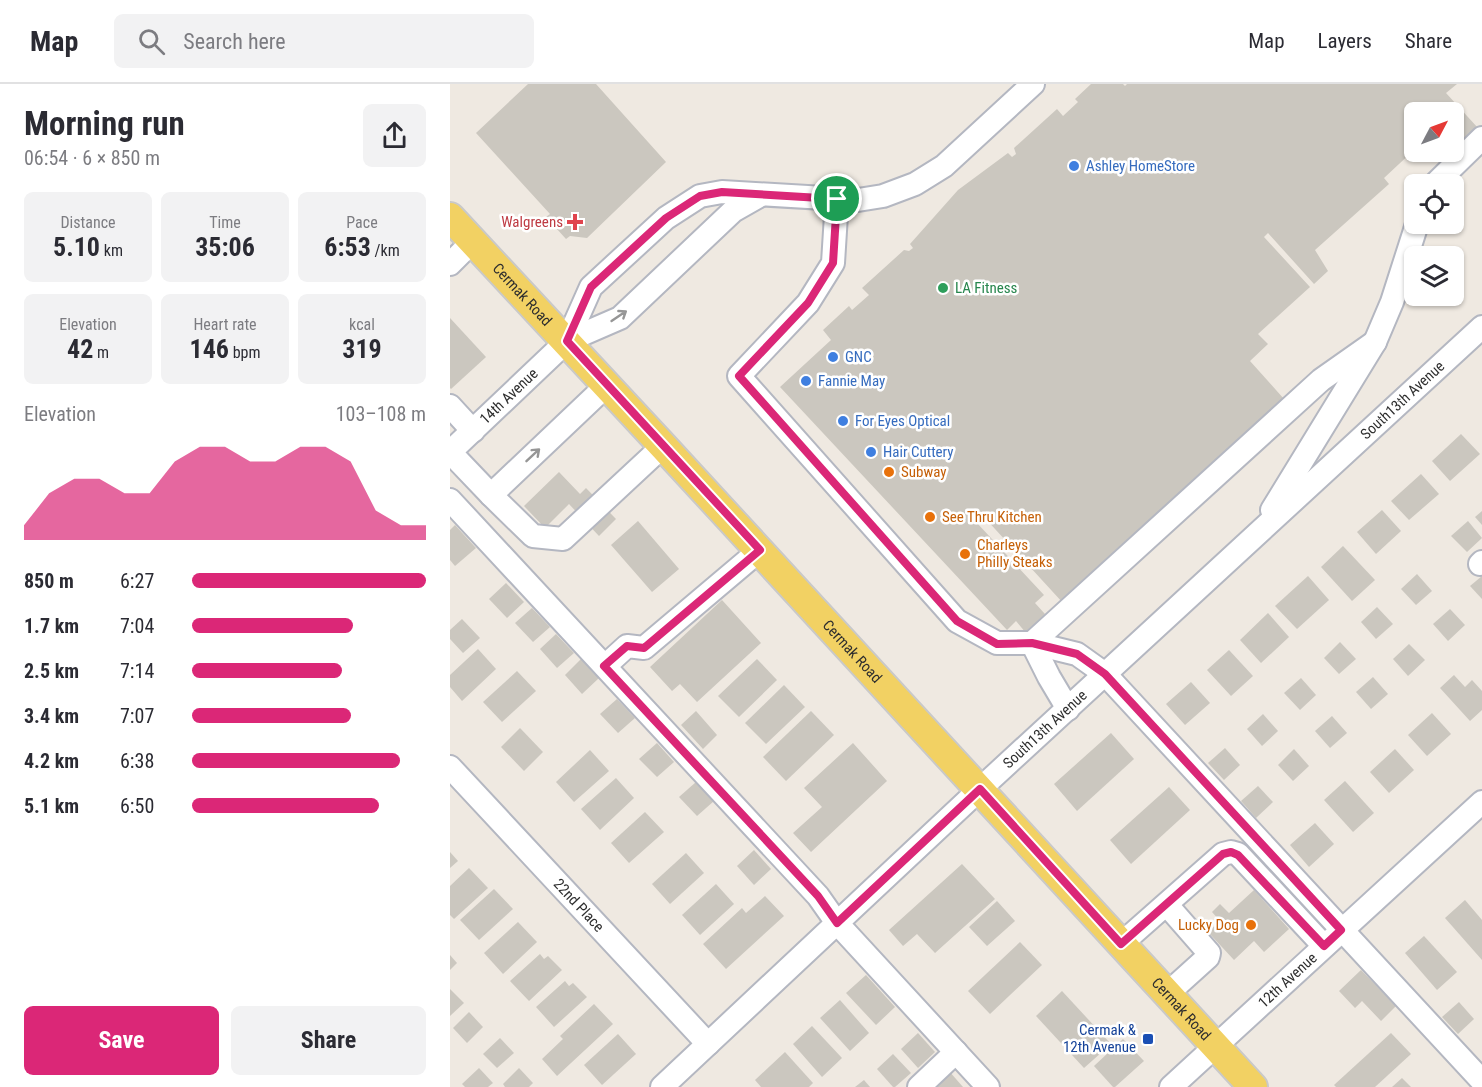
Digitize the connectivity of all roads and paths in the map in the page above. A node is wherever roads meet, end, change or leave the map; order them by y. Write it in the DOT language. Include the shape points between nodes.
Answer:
graph roads {
  1 [pos="1033,84"];
  2 [pos="1482,138"];
  3 [pos="1445,174"];
  4 [pos="761,195"];
  5 [pos="837,199"];
  6 [pos="450,217"];
  7 [pos="1414,234"];
  8 [pos="473,242"];
  9 [pos="450,264"];
  10 [pos="1482,327"];
  11 [pos="567,341"];
  12 [pos="1375,342"];
  13 [pos="607,385"];
  14 [pos="450,406"];
  15 [pos="473,431"];
  16 [pos="663,446"];
  17 [pos="450,452"];
  18 [pos="491,495"];
  19 [pos="450,500"];
  20 [pos="1257,534"];
  21 [pos="760,550"];
  22 [pos="1032,643"];
  23 [pos="604,666"];
  24 [pos="1105,674"];
  25 [pos="1068,709"];
  26 [pos="450,767"];
  27 [pos="980,789"];
  28 [pos="1482,801"];
  29 [pos="1167,905"];
  30 [pos="837,923"];
  31 [pos="1341,930"];
  32 [pos="1121,944"];
  33 [pos="1324,946"];
  34 [pos="1167,994"];
  35 [pos="708,1044"];
  36 [pos="1215,1046"];
  37 [pos="956,1052"];
  38 [pos="1482,1081"];
  39 [pos="662,1087"];
  40 [pos="918,1087"];
  41 [pos="988,1087"];
  42 [pos="1171,1087"];
  43 [pos="1253,1087"];
  1 -- 5 [label="street" via="944,166 922,181 883,196"];
  2 -- 3 [label="street"];
  4 -- 5 [label="street"];
  11 -- 4 [label="street, one-way" via="620,318 733,211"];
  4 -- 11 [label="street" via="722,192 700,196 666,218 591,287"];
  5 -- 22 [label="street" via="833,263 808,303 739,376 957,621 997,644"];
  6 -- 8 [label="main road, Cermak Road"];
  7 -- 12 [label="street"];
  8 -- 9 [label="street"];
  8 -- 11 [label="main road, Cermak Road"];
  10 -- 20 [label="street, South13th Avenue"];
  11 -- 13 [label="main road, Cermak Road"];
  11 -- 15 [label="street, 14th Avenue"];
  12 -- 20 [label="street"];
  12 -- 22 [label="street" via="1321,380"];
  13 -- 16 [label="main road, Cermak Road"];
  18 -- 13 [label="street, one-way"];
  14 -- 15 [label="street"];
  15 -- 17 [label="street, 14th Avenue"];
  16 -- 18 [label="street" via="563,539 533,536"];
  16 -- 21 [label="main road, Cermak Road"];
  17 -- 18 [label="street"];
  19 -- 23 [label="street"];
  20 -- 24 [label="street, South13th Avenue"];
  21 -- 23 [label="street" via="644,648 627,646"];
  21 -- 27 [label="main road, Cermak Road"];
  22 -- 24 [label="street" via="1077,654"];
  22 -- 25 [label="street"];
  23 -- 30 [label="street" via="818,896"];
  24 -- 25 [label="street, South13th Avenue"];
  24 -- 31 [label="street"];
  25 -- 27 [label="street, South13th Avenue"];
  26 -- 35 [label="street, 22nd Place"];
  27 -- 30 [label="street, South13th Avenue"];
  27 -- 32 [label="main road, Cermak Road"];
  28 -- 31 [label="street, 12th Avenue"];
  29 -- 32 [label="street"];
  29 -- 33 [label="street" via="1223,854 1231,852"];
  29 -- 34 [label="street" via="1209,953"];
  30 -- 35 [label="street, South13th Avenue"];
  30 -- 37 [label="street"];
  31 -- 33 [label="street, 12th Avenue"];
  31 -- 38 [label="street"];
  32 -- 34 [label="main road, Cermak Road"];
  33 -- 36 [label="street, 12th Avenue"];
  34 -- 36 [label="main road, Cermak Road"];
  35 -- 39 [label="street, South13th Avenue"];
  36 -- 42 [label="street, 12th Avenue"];
  36 -- 43 [label="main road, Cermak Road"];
  37 -- 40 [label="street"];
  37 -- 41 [label="street"];
}
